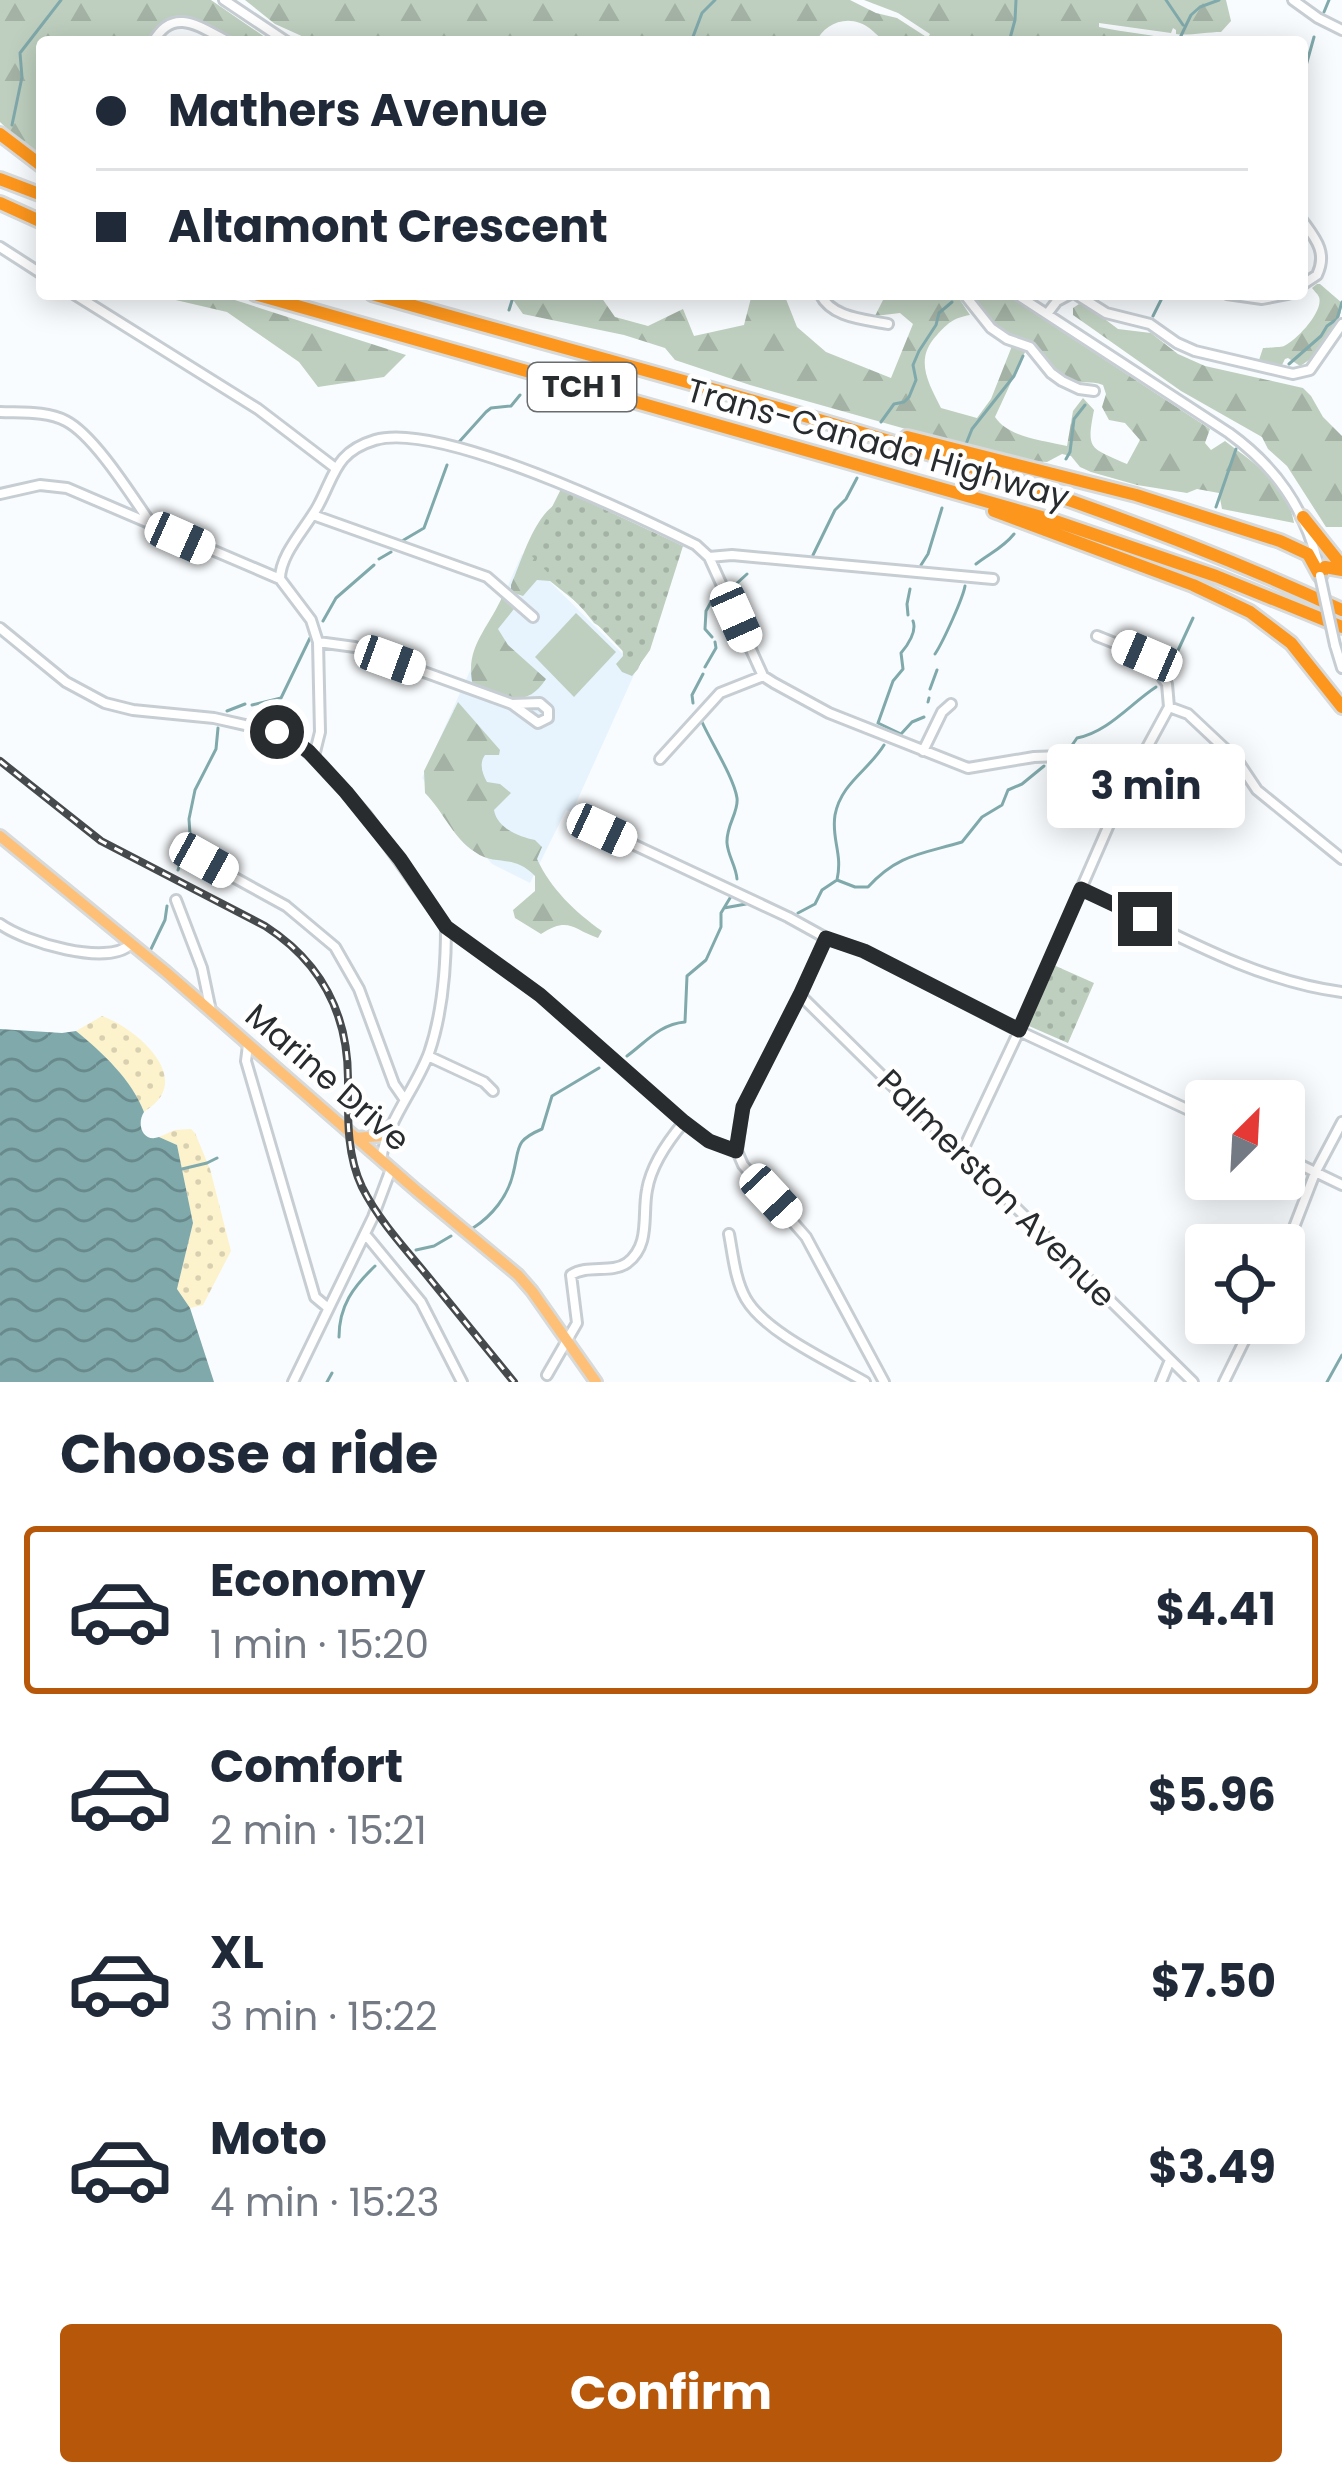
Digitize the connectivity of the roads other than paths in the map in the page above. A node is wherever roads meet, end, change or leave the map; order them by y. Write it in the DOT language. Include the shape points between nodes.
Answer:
graph roads {
  1 [pos="224,0"];
  2 [pos="1293,0"];
  3 [pos="1342,30"];
  4 [pos="157,36"];
  5 [pos="217,36"];
  6 [pos="278,36"];
  7 [pos="0,134"];
  8 [pos="36,161"];
  9 [pos="0,179"];
  10 [pos="36,193"];
  11 [pos="0,203"];
  12 [pos="36,219"];
  13 [pos="1308,228"];
  14 [pos="0,248"];
  15 [pos="36,270"];
  16 [pos="1308,281"];
  17 [pos="84,300"];
  18 [pos="275,300"];
  19 [pos="394,300"];
  20 [pos="823,300"];
  21 [pos="969,300"];
  22 [pos="1025,300"];
  23 [pos="1059,300"];
  24 [pos="1083,300"];
  25 [pos="1047,314"];
  26 [pos="1342,323"];
  27 [pos="888,324"];
  28 [pos="1094,391"];
  29 [pos="783,409"];
  30 [pos="0,412"];
  31 [pos="334,467"];
  32 [pos="909,480"];
  33 [pos="0,494"];
  34 [pos="314,514"];
  35 [pos="1303,517"];
  36 [pos="152,525"];
  37 [pos="1280,541"];
  38 [pos="709,557"];
  39 [pos="1342,568"];
  40 [pos="1320,576"];
  41 [pos="280,579"];
  42 [pos="992,579"];
  43 [pos="1342,610"];
  44 [pos="533,617"];
  45 [pos="1342,627"];
  46 [pos="0,628"];
  47 [pos="1097,636"];
  48 [pos="318,642"];
  49 [pos="1342,668"];
  50 [pos="763,676"];
  51 [pos="512,704"];
  52 [pos="951,704"];
  53 [pos="1169,706"];
  54 [pos="1342,707"];
  55 [pos="923,752"];
  56 [pos="314,756"];
  57 [pos="660,759"];
  58 [pos="1125,788"];
  59 [pos="596,826"];
  60 [pos="0,836"];
  61 [pos="1342,859"];
  62 [pos="204,860"];
  63 [pos="1081,889"];
  64 [pos="176,900"];
  65 [pos="0,924"];
  66 [pos="446,927"];
  67 [pos="826,938"];
  68 [pos="130,944"];
  69 [pos="1342,992"];
  70 [pos="800,995"];
  71 [pos="212,1011"];
  72 [pos="1019,1030"];
  73 [pos="248,1045"];
  74 [pos="428,1056"];
  75 [pos="494,1091"];
  76 [pos="404,1100"];
  77 [pos="1185,1108"];
  78 [pos="1342,1121"];
  79 [pos="684,1122"];
  80 [pos="389,1127"];
  81 [pos="356,1138"];
  82 [pos="736,1151"];
  83 [pos="961,1154"];
  84 [pos="381,1159"];
  85 [pos="392,1168"];
  86 [pos="1305,1168"];
  87 [pos="1315,1173"];
  88 [pos="1342,1185"];
  89 [pos="1296,1224"];
  90 [pos="365,1234"];
  91 [pos="729,1234"];
  92 [pos="328,1307"];
  93 [pos="567,1341"];
  94 [pos="1244,1344"];
  95 [pos="1170,1360"];
  96 [pos="547,1376"];
  97 [pos="293,1382"];
  98 [pos="462,1382"];
  99 [pos="596,1382"];
  100 [pos="865,1382"];
  101 [pos="884,1382"];
  102 [pos="1161,1382"];
  103 [pos="1193,1382"];
  104 [pos="1224,1382"];
  1 -- 6 [label="street"];
  2 -- 3 [label="street"];
  4 -- 5 [label="street" via="180,22"];
  7 -- 8 [label="highway"];
  9 -- 10 [label="highway"];
  11 -- 12 [label="highway"];
  13 -- 16 [label="street" via="1322,255"];
  14 -- 15 [label="street"];
  17 -- 31 [label="street" via="258,409"];
  18 -- 32 [label="highway, Trans-Canada Highway / TCH 1"];
  19 -- 29 [label="highway, Trans-Canada Highway / TCH 1"];
  20 -- 27 [label="street" via="836,312"];
  21 -- 28 [label="street" via="991,328 1030,346 1062,381"];
  22 -- 25 [label="street"];
  23 -- 25 [label="street"];
  24 -- 26 [label="street" via="1196,351 1292,374 1310,370"];
  25 -- 35 [label="street" via="1254,452"];
  29 -- 37 [label="highway" via="1136,495"];
  29 -- 43 [label="highway, Trans-Canada Highway / TCH 1" via="1080,502"];
  30 -- 36 [label="street" via="71,424"];
  31 -- 34 [label="street"];
  31 -- 38 [label="street" via="374,440 436,443 537,473"];
  32 -- 45 [label="highway, Trans-Canada Highway / TCH 1" via="1154,554"];
  32 -- 54 [label="highway" via="1232,602 1291,643"];
  33 -- 36 [label="street" via="67,488"];
  34 -- 41 [label="street"];
  34 -- 44 [label="street" via="487,577"];
  35 -- 37 [label="highway" via="1300,538"];
  35 -- 39 [label="highway"];
  35 -- 40 [label="street"];
  36 -- 41 [label="street"];
  37 -- 40 [label="highway" via="1308,554"];
  38 -- 42 [label="street"];
  38 -- 50 [label="street"];
  39 -- 40 [label="highway" via="1325,567"];
  40 -- 49 [label="street, bridge"];
  41 -- 48 [label="street"];
  46 -- 56 [label="street" via="105,704 265,729"];
  47 -- 53 [label="street" via="1147,656 1167,684"];
  48 -- 51 [label="street"];
  48 -- 56 [label="street"];
  50 -- 55 [label="street"];
  50 -- 57 [label="street" via="720,693"];
  52 -- 55 [label="street"];
  53 -- 58 [label="street"];
  53 -- 61 [label="street" via="1188,714 1257,790"];
  55 -- 58 [label="street" via="968,768 1062,756"];
  56 -- 66 [label="street"];
  58 -- 63 [label="street"];
  59 -- 67 [label="street"];
  60 -- 68 [label="main road, Marine Drive"];
  62 -- 76 [label="street" via="286,906 334,947"];
  63 -- 69 [label="street" via="1247,967"];
  63 -- 72 [label="street"];
  64 -- 71 [label="street"];
  65 -- 68 [label="street" via="68,949 117,953"];
  66 -- 74 [label="street"];
  66 -- 79 [label="street" via="540,995"];
  67 -- 70 [label="street"];
  67 -- 72 [label="street"];
  68 -- 71 [label="main road, Marine Drive"];
  70 -- 82 [label="street" via="743,1107"];
  70 -- 83 [label="street, Palmerston Avenue"];
  71 -- 73 [label="main road, Marine Drive"];
  72 -- 77 [label="street"];
  72 -- 83 [label="street"];
  73 -- 81 [label="main road, Marine Drive"];
  73 -- 92 [label="street" via="289,1214 315,1297"];
  74 -- 75 [label="street"];
  74 -- 76 [label="street"];
  76 -- 80 [label="street"];
  78 -- 87 [label="street"];
  79 -- 82 [label="street"];
  79 -- 93 [label="street" via="651,1177 645,1233 632,1258 572,1275 577,1323"];
  80 -- 81 [label="main road" via="375,1138"];
  80 -- 84 [label="street"];
  81 -- 84 [label="main road, Marine Drive"];
  82 -- 101 [label="street" via="806,1237"];
  83 -- 95 [label="street, Palmerston Avenue"];
  84 -- 85 [label="main road, Marine Drive"];
  85 -- 90 [label="street"];
  85 -- 93 [label="main road, Marine Drive" via="518,1275"];
  86 -- 87 [label="street"];
  87 -- 88 [label="street"];
  87 -- 89 [label="street"];
  90 -- 92 [label="street"];
  90 -- 98 [label="street" via="421,1303"];
  91 -- 100 [label="street" via="746,1300 767,1324"];
  92 -- 97 [label="street"];
  93 -- 96 [label="street"];
  93 -- 99 [label="main road, Marine Drive"];
  94 -- 104 [label="street"];
  95 -- 102 [label="street"];
  95 -- 103 [label="street, Palmerston Avenue"];
}
